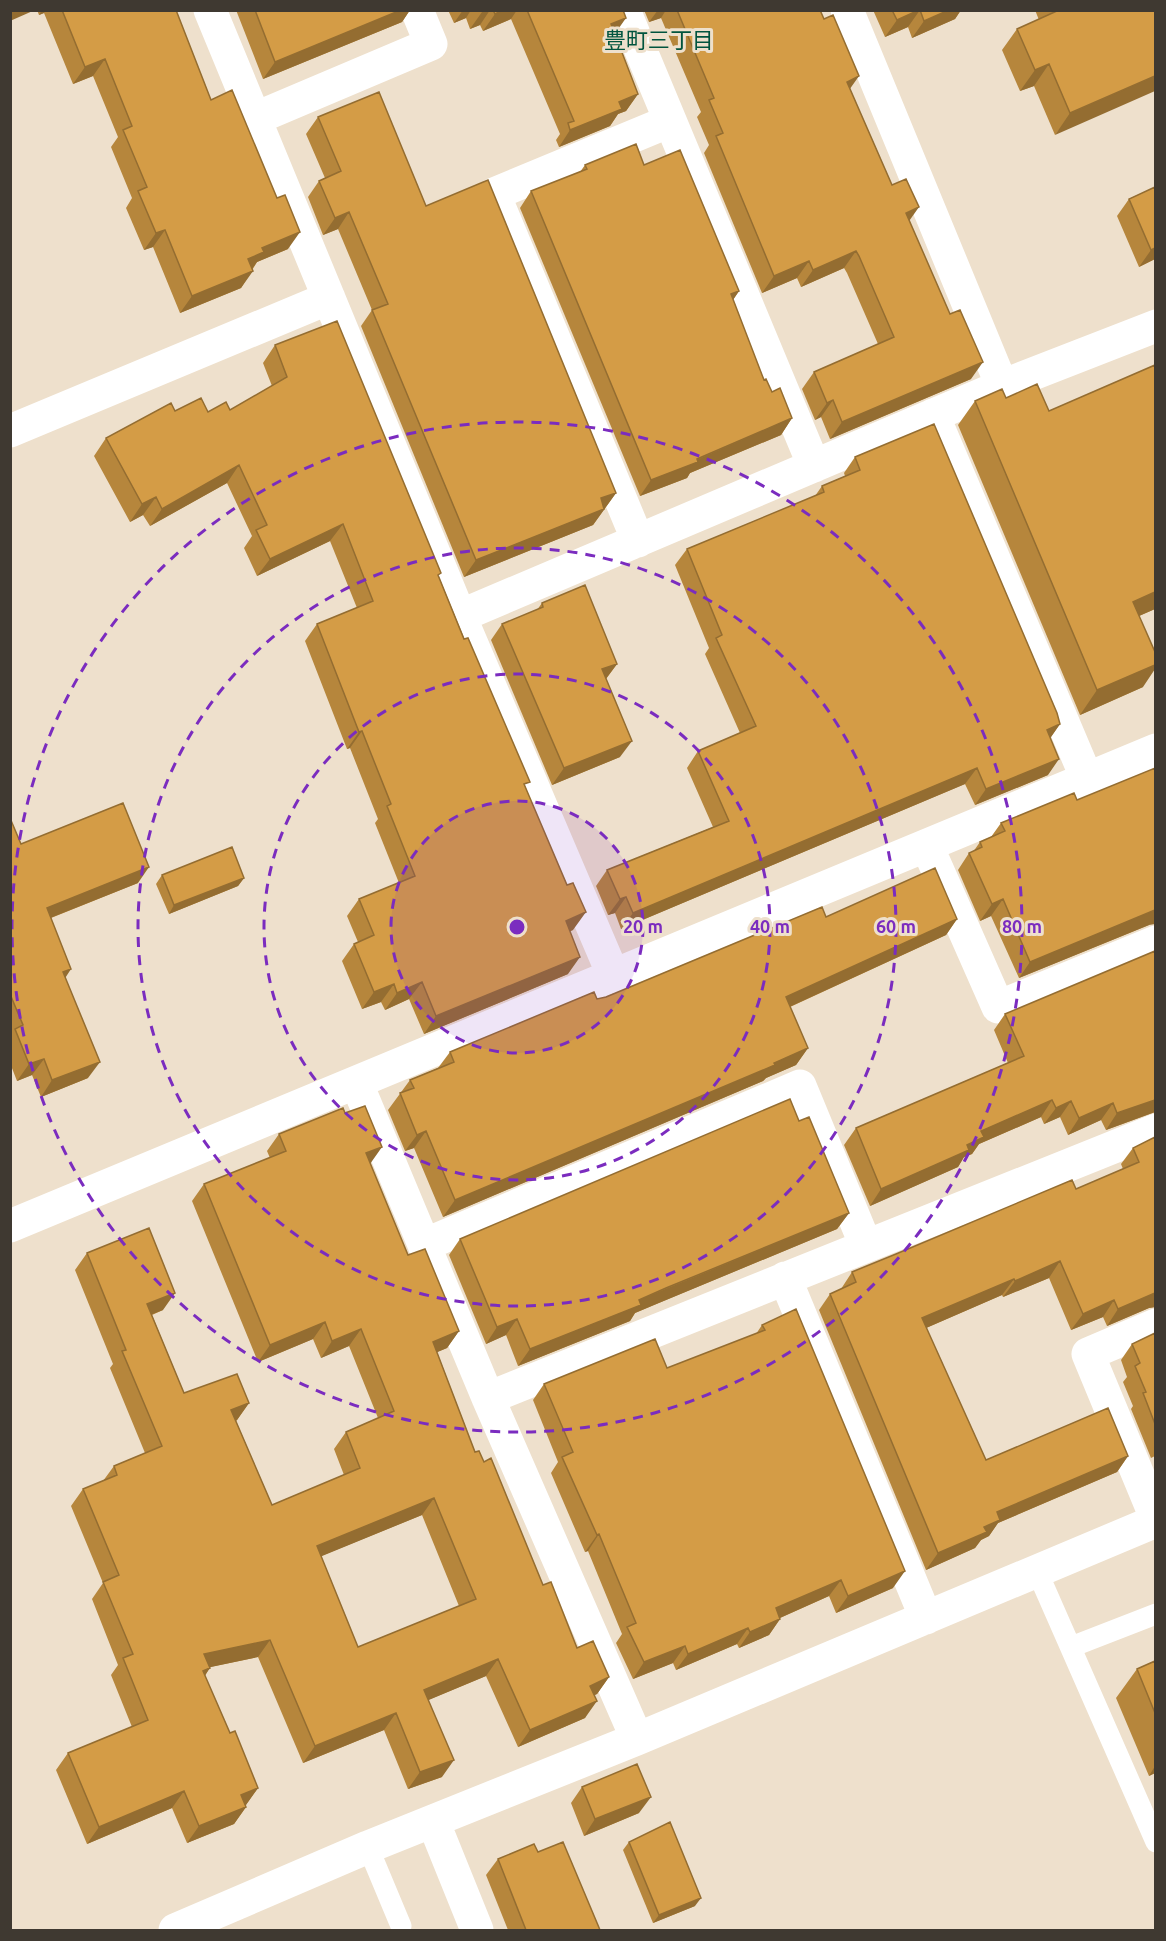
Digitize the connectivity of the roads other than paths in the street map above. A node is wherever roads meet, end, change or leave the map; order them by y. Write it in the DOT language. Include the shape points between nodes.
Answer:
graph roads {
  1 [pos="210,10"];
  2 [pos="417,10"];
  3 [pos="624,10"];
  4 [pos="847,10"];
  5 [pos="254,119"];
  6 [pos="670,122"];
  7 [pos="329,298"];
  8 [pos="1155,326"];
  9 [pos="1002,386"];
  10 [pos="933,415"];
  11 [pos="10,431"];
  12 [pos="814,466"];
  13 [pos="638,541"];
  14 [pos="460,616"];
  15 [pos="1155,750"];
  16 [pos="1087,779"];
  17 [pos="927,846"];
  18 [pos="1155,942"];
  19 [pos="614,977"];
  20 [pos="357,1084"];
  21 [pos="1155,1130"];
  22 [pos="10,1226"];
  23 [pos="424,1245"];
  24 [pos="866,1246"];
  25 [pos="785,1278"];
  26 [pos="1155,1326"];
  27 [pos="488,1398"];
  28 [pos="1155,1520"];
  29 [pos="1037,1571"];
  30 [pos="1155,1614"];
  31 [pos="926,1618"];
  32 [pos="1071,1647"];
  33 [pos="637,1739"];
  34 [pos="433,1821"];
  35 [pos="1155,1842"];
  36 [pos="368,1847"];
  37 [pos="401,1926"];
  38 [pos="175,1930"];
  39 [pos="477,1930"];
  1 -- 5 [label="street"];
  2 -- 5 [label="street" via="431,44"];
  3 -- 6 [label="street"];
  4 -- 9 [label="street"];
  5 -- 7 [label="street"];
  6 -- 12 [label="street"];
  6 -- 13 [label="street" via="494,194"];
  7 -- 11 [label="street"];
  7 -- 14 [label="street"];
  8 -- 9 [label="street"];
  9 -- 10 [label="street"];
  10 -- 12 [label="street"];
  10 -- 16 [label="street"];
  12 -- 13 [label="street"];
  13 -- 14 [label="street"];
  14 -- 19 [label="street"];
  15 -- 16 [label="street"];
  16 -- 17 [label="street"];
  17 -- 18 [label="street" via="998,1007"];
  17 -- 19 [label="street"];
  19 -- 20 [label="street"];
  20 -- 22 [label="street"];
  20 -- 23 [label="street"];
  21 -- 24 [label="street"];
  23 -- 24 [label="street" via="800,1086"];
  23 -- 27 [label="street"];
  24 -- 25 [label="street"];
  25 -- 27 [label="street"];
  25 -- 31 [label="street"];
  26 -- 28 [label="street" via="1088,1354"];
  27 -- 33 [label="street"];
  28 -- 29 [label="street"];
  29 -- 31 [label="street"];
  29 -- 32 [label="lane"];
  30 -- 32 [label="lane"];
  31 -- 33 [label="street"];
  32 -- 35 [label="lane"];
  33 -- 34 [label="street"];
  34 -- 36 [label="street"];
  34 -- 39 [label="street"];
  36 -- 37 [label="lane"];
  36 -- 38 [label="street"];
}
